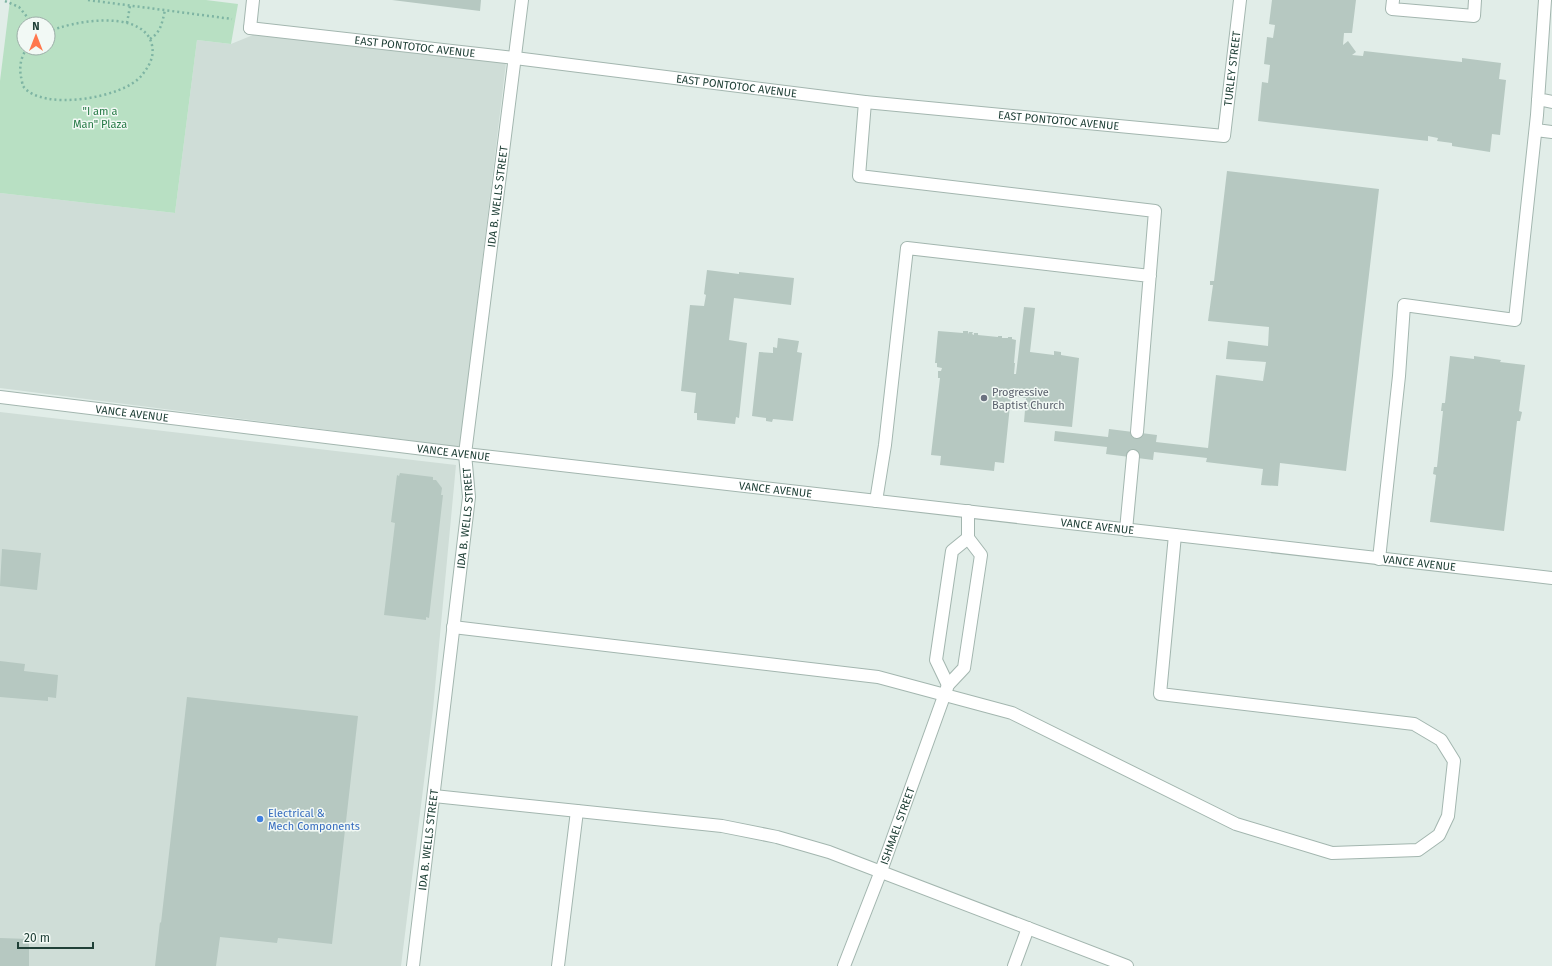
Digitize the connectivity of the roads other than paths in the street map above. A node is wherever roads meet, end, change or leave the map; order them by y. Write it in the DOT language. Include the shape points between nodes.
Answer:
graph roads {
  1 [pos="253,0"];
  2 [pos="522,0"];
  3 [pos="1240,0"];
  4 [pos="1393,0"];
  5 [pos="1475,0"];
  6 [pos="1545,0"];
  7 [pos="515,58"];
  8 [pos="1538,99"];
  9 [pos="865,102"];
  10 [pos="1552,102"];
  11 [pos="1536,130"];
  12 [pos="1552,132"];
  13 [pos="1224,136"];
  14 [pos="1150,276"];
  15 [pos="0,397"];
  16 [pos="1137,432"];
  17 [pos="465,454"];
  18 [pos="1133,456"];
  19 [pos="876,501"];
  20 [pos="968,512"];
  21 [pos="1126,530"];
  22 [pos="1175,535"];
  23 [pos="968,538"];
  24 [pos="1379,559"];
  25 [pos="1552,578"];
  26 [pos="453,627"];
  27 [pos="946,689"];
  28 [pos="434,796"];
  29 [pos="577,811"];
  30 [pos="881,871"];
  31 [pos="1028,928"];
  32 [pos="413,966"];
  33 [pos="558,966"];
  34 [pos="844,966"];
  35 [pos="1014,966"];
  36 [pos="1127,966"];
  1 -- 7 [label="street, EAST PONTOTOC AVENUE" via="250,28"];
  2 -- 7 [label="street, IDA B. WELLS STREET"];
  3 -- 13 [label="street, TURLEY STREET"];
  4 -- 5 [label="street" via="1392,9 1474,16"];
  6 -- 8 [label="street"];
  7 -- 9 [label="street, EAST PONTOTOC AVENUE"];
  7 -- 17 [label="street, IDA B. WELLS STREET"];
  8 -- 10 [label="street"];
  8 -- 11 [label="street"];
  9 -- 13 [label="street, EAST PONTOTOC AVENUE"];
  9 -- 14 [label="street" via="859,176 1155,211"];
  11 -- 12 [label="street"];
  11 -- 24 [label="street" via="1515,320 1404,305"];
  14 -- 16 [label="street"];
  14 -- 19 [label="street" via="907,248 885,445"];
  15 -- 17 [label="street, VANCE AVENUE"];
  17 -- 19 [label="street, VANCE AVENUE"];
  17 -- 26 [label="street, IDA B. WELLS STREET" via="469,497"];
  18 -- 21 [label="street"];
  19 -- 20 [label="street, VANCE AVENUE"];
  20 -- 21 [label="street, VANCE AVENUE"];
  20 -- 23 [label="street"];
  21 -- 22 [label="street, VANCE AVENUE"];
  22 -- 24 [label="street, VANCE AVENUE"];
  22 -- 27 [label="street" via="1160,694 1414,724 1441,740 1454,762 1448,816 1439,835 1418,850 1332,853 1236,824 1012,713"];
  23 -- 27 [label="street" via="952,551 936,660"];
  23 -- 27 [label="street, ISHMAEL STREET" via="981,555 964,668"];
  24 -- 25 [label="street, VANCE AVENUE"];
  26 -- 27 [label="street" via="878,677"];
  26 -- 28 [label="street, IDA B. WELLS STREET"];
  27 -- 30 [label="street, ISHMAEL STREET"];
  28 -- 29 [label="street"];
  28 -- 32 [label="street, IDA B. WELLS STREET"];
  29 -- 30 [label="street" via="722,826 777,837"];
  29 -- 33 [label="street"];
  30 -- 31 [label="street"];
  30 -- 34 [label="street, ISHMAEL STREET"];
  31 -- 35 [label="street"];
  31 -- 36 [label="street"];
}
